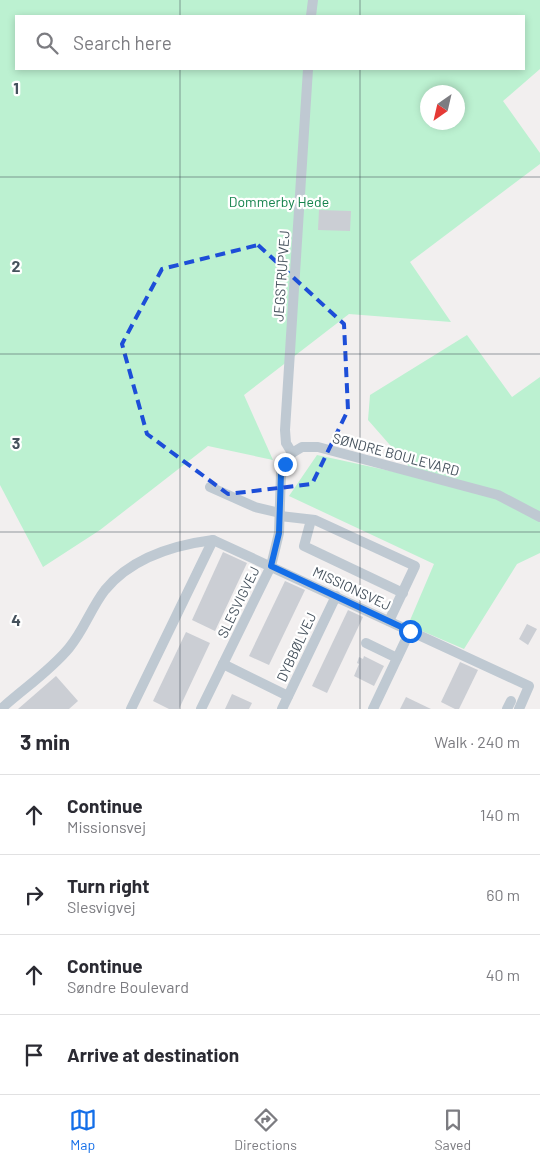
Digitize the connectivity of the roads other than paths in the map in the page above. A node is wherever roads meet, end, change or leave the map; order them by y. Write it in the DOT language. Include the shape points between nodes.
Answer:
graph roads {
  1 [pos="312,0"];
  2 [pos="312,15"];
  3 [pos="308,70"];
  4 [pos="292,453"];
  5 [pos="210,487"];
  6 [pos="280,510"];
  7 [pos="540,517"];
  8 [pos="311,520"];
  9 [pos="213,540"];
  10 [pos="271,566"];
  11 [pos="403,592"];
  12 [pos="336,596"];
  13 [pos="389,621"];
  14 [pos="410,631"];
  15 [pos="366,643"];
  16 [pos="397,658"];
  17 [pos="223,664"];
  18 [pos="288,696"];
  19 [pos="1,709"];
  20 [pos="131,709"];
  21 [pos="200,709"];
  22 [pos="282,709"];
  23 [pos="373,709"];
  24 [pos="518,709"];
  1 -- 2 [label="lane"];
  3 -- 4 [label="lane, JEGSTRUPVEJ" via="284,430"];
  4 -- 6 [label="lane" via="281,473"];
  4 -- 7 [label="lane, SØNDRE BOULEVARD" via="302,447 318,447 498,495"];
  5 -- 6 [label="lane" via="255,507"];
  6 -- 8 [label="lane"];
  6 -- 10 [label="lane, SLESVIGVEJ" via="279,533"];
  8 -- 11 [label="lane" via="304,546"];
  8 -- 11 [label="lane" via="415,566"];
  9 -- 10 [label="lane, MISSIONSVEJ"];
  9 -- 19 [label="lane" via="169,548 144,559 115,581 67,650"];
  9 -- 20 [label="lane"];
  10 -- 12 [label="lane, MISSIONSVEJ"];
  10 -- 17 [label="lane, SLESVIGVEJ"];
  11 -- 13 [label="lane"];
  12 -- 13 [label="lane, MISSIONSVEJ"];
  12 -- 18 [label="lane, DYBBØLVEJ"];
  13 -- 14 [label="lane, MISSIONSVEJ"];
  14 -- 16 [label="lane"];
  14 -- 24 [label="lane, MISSIONSVEJ" via="529,686"];
  15 -- 16 [label="lane"];
  16 -- 23 [label="lane"];
  17 -- 18 [label="lane"];
  17 -- 21 [label="lane, SLESVIGVEJ"];
  18 -- 22 [label="lane, DYBBØLVEJ"];
}
